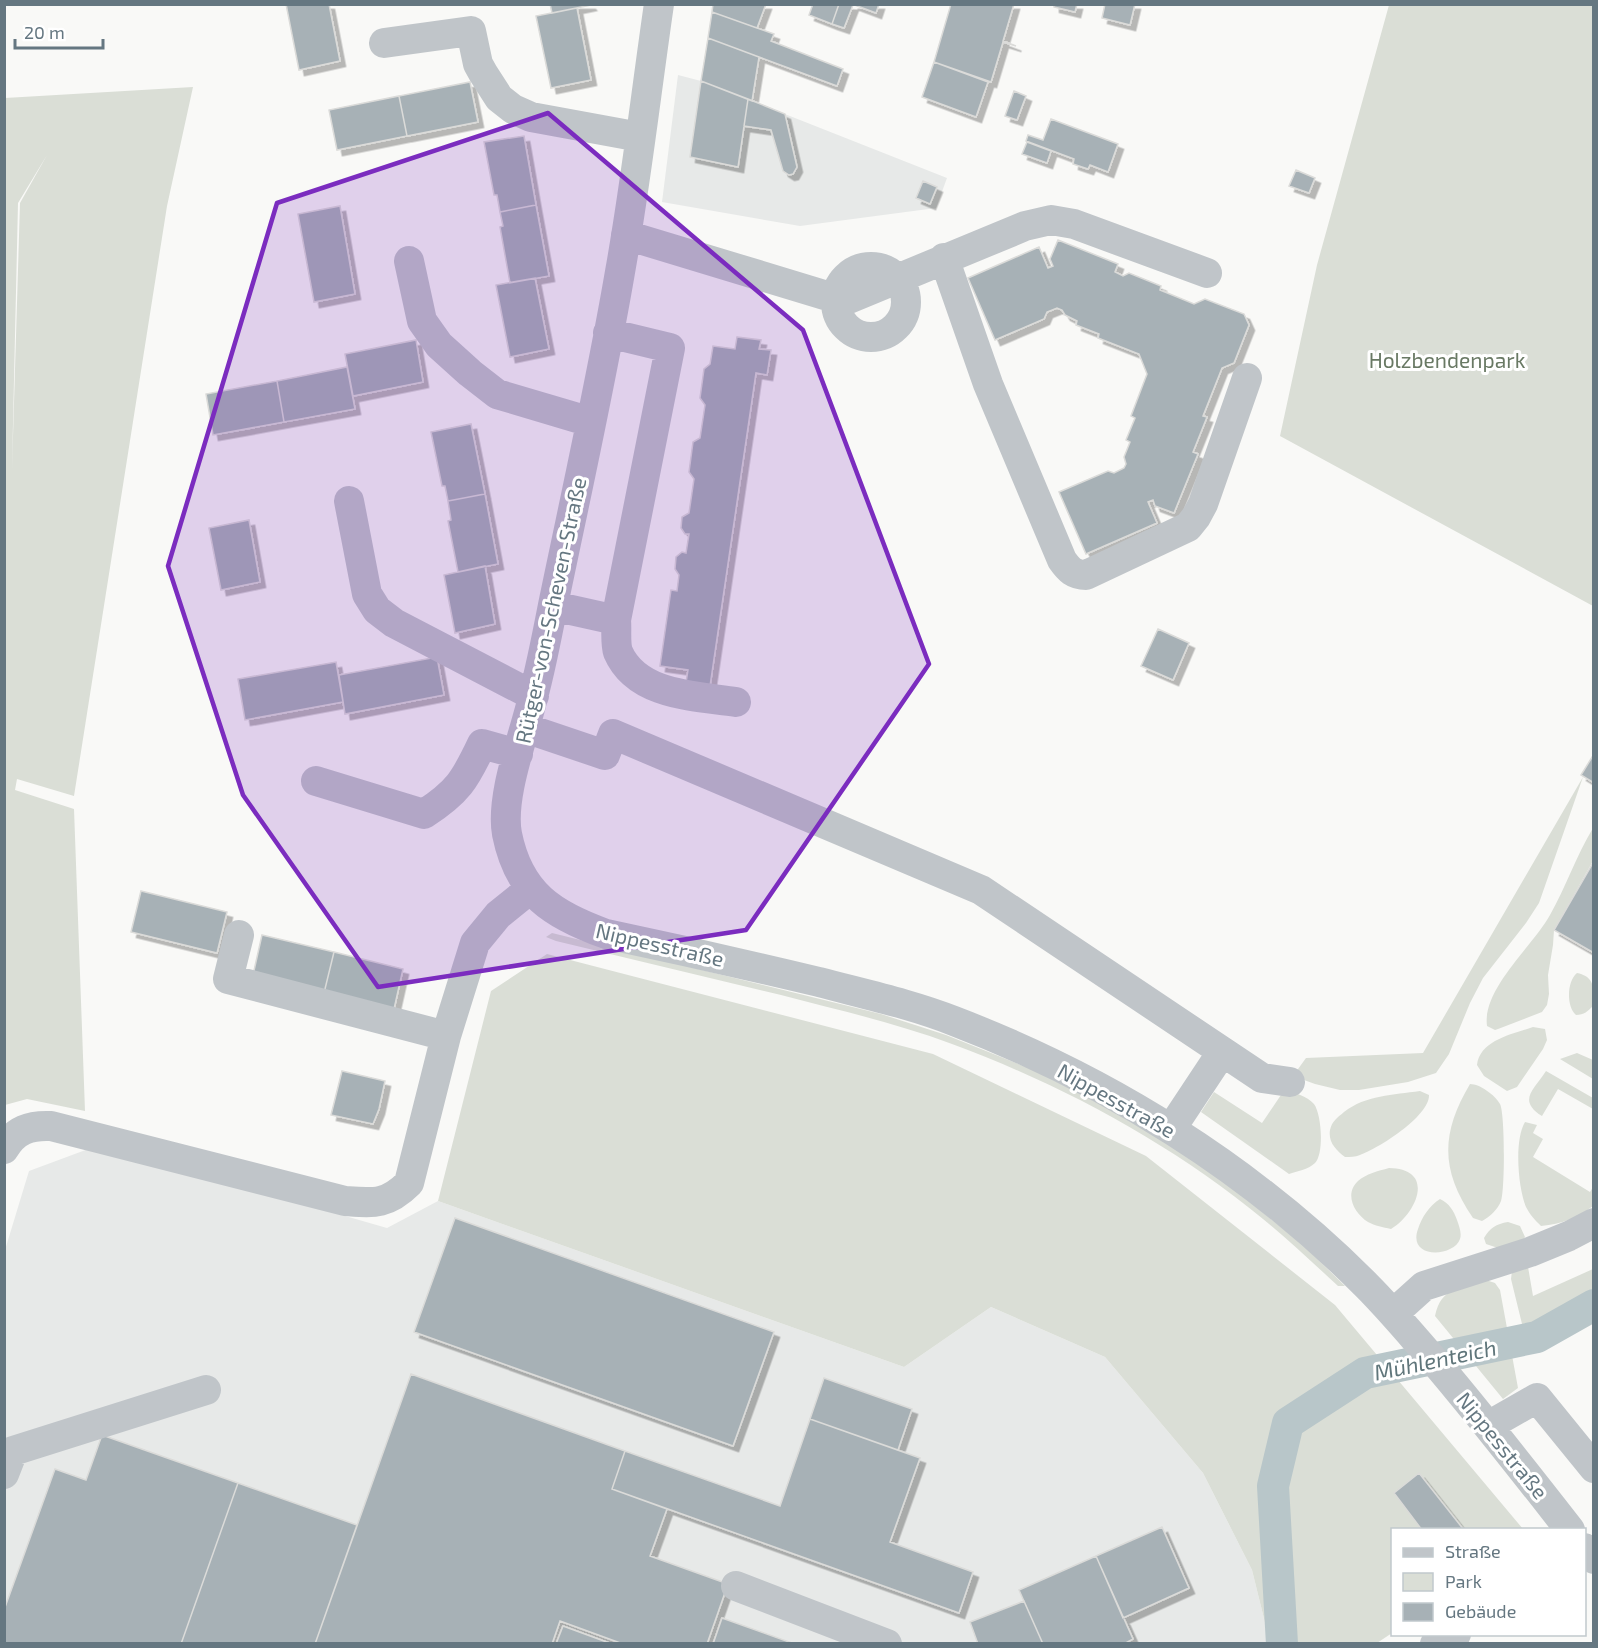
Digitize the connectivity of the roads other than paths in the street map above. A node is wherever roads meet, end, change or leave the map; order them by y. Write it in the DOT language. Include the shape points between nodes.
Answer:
graph roads {
  1 [pos="659,4"];
  2 [pos="384,43"];
  3 [pos="640,137"];
  4 [pos="626,235"];
  5 [pos="944,258"];
  6 [pos="410,261"];
  7 [pos="1207,273"];
  8 [pos="898,279"];
  9 [pos="836,299"];
  10 [pos="608,333"];
  11 [pos="1247,378"];
  12 [pos="591,422"];
  13 [pos="349,501"];
  14 [pos="553,606"];
  15 [pos="616,620"];
  16 [pos="534,696"];
  17 [pos="736,702"];
  18 [pos="522,741"];
  19 [pos="316,781"];
  20 [pos="530,889"];
  21 [pos="239,935"];
  22 [pos="446,1036"];
  23 [pos="1222,1052"];
  24 [pos="1290,1082"];
  25 [pos="1171,1128"];
  26 [pos="4,1149"];
  27 [pos="1593,1223"];
  28 [pos="1394,1313"];
  29 [pos="206,1390"];
  30 [pos="1488,1426"];
  31 [pos="1593,1468"];
  32 [pos="4,1474"];
  33 [pos="1568,1528"];
  34 [pos="736,1586"];
  35 [pos="1454,1636"];
  36 [pos="887,1644"];
  37 [pos="1435,1644"];
  1 -- 3 [label="street, Rütger-von-Scheven-Straße"];
  2 -- 3 [label="street" via="471,31 483,73 499,98 513,109 531,117"];
  3 -- 4 [label="street, Rütger-von-Scheven-Straße"];
  4 -- 9 [label="street"];
  4 -- 10 [label="street, Rütger-von-Scheven-Straße"];
  5 -- 7 [label="street" via="1024,226 1051,220 1074,224"];
  5 -- 8 [label="street"];
  5 -- 11 [label="street" via="987,384 1062,560 1077,575 1086,575 1188,527 1203,504"];
  6 -- 12 [label="street" via="422,321 439,345 470,373 497,394"];
  8 -- 9 [label="street" via="874,266 860,268 839,286"];
  8 -- 9 [label="street" via="905,290 903,318 882,335 868,337 849,329 837,312"];
  10 -- 12 [label="street, Rütger-von-Scheven-Straße"];
  10 -- 15 [label="street" via="670,348"];
  12 -- 14 [label="street, Rütger-von-Scheven-Straße"];
  13 -- 16 [label="street" via="367,594 377,610"];
  14 -- 15 [label="street"];
  14 -- 16 [label="street, Rütger-von-Scheven-Straße"];
  15 -- 17 [label="street" via="617,651 634,676 664,690"];
  16 -- 18 [label="street, Rütger-von-Scheven-Straße"];
  18 -- 19 [label="street" via="482,744 465,778 445,800 424,814"];
  18 -- 20 [label="street, Rütger-von-Scheven-Straße" via="509,791 506,822 514,860"];
  18 -- 23 [label="street" via="605,755 613,735 981,890"];
  20 -- 22 [label="street" via="498,915 475,943"];
  20 -- 25 [label="street, Nippesstraße" via="549,907 606,934 879,997 953,1020 1069,1072"];
  21 -- 22 [label="street" via="228,979"];
  22 -- 26 [label="street" via="409,1184 396,1196 375,1203 345,1201 51,1126 33,1125 20,1131"];
  23 -- 24 [label="street" via="1262,1078"];
  23 -- 25 [label="street"];
  25 -- 28 [label="street, Nippesstraße" via="1298,1222"];
  27 -- 28 [label="street" via="1530,1252 1424,1286"];
  28 -- 30 [label="street, Nippesstraße"];
  29 -- 32 [label="street" via="13,1451"];
  30 -- 31 [label="street" via="1537,1398"];
  30 -- 33 [label="street, Nippesstraße"];
  34 -- 36 [label="street"];
  35 -- 37 [label="street"];
}
